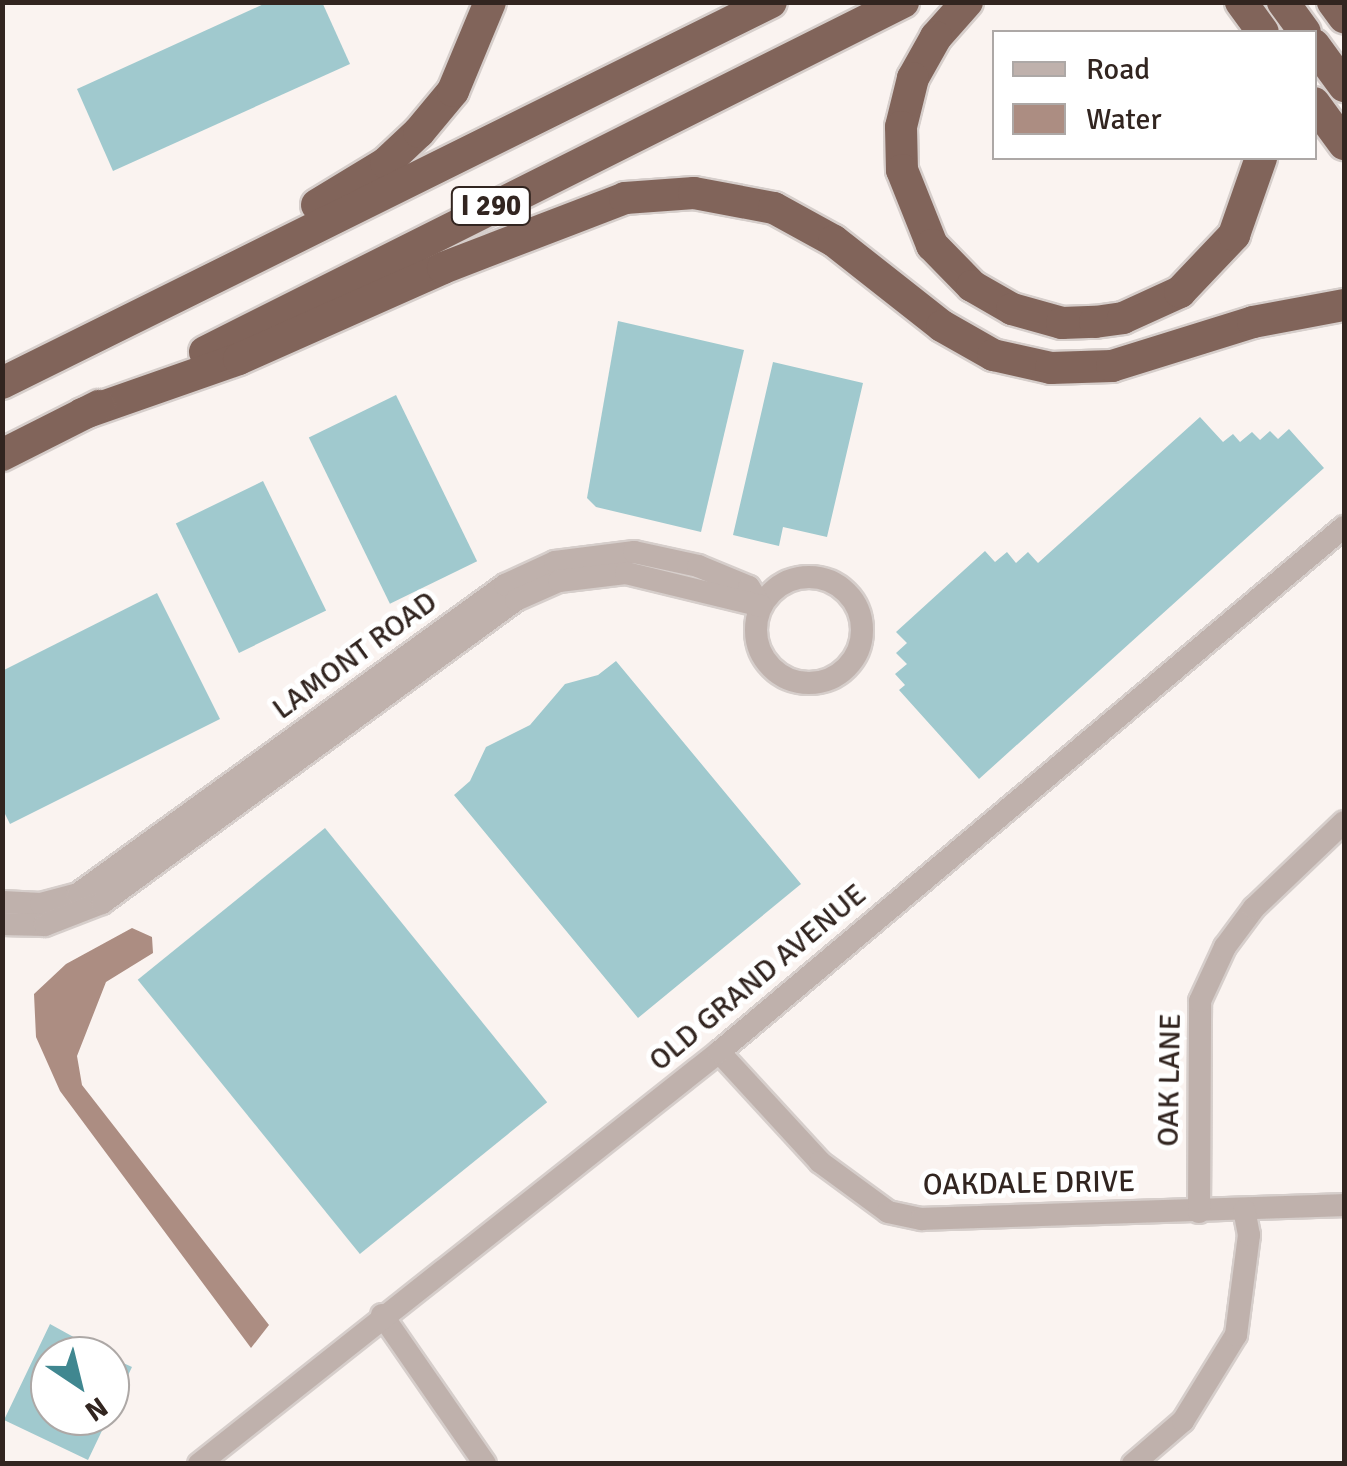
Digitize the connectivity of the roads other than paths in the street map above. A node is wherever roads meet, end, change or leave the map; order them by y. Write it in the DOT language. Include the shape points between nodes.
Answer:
graph roads {
  1 [pos="490,2"];
  2 [pos="771,2"];
  3 [pos="903,2"];
  4 [pos="967,2"];
  5 [pos="1225,2"];
  6 [pos="1240,2"];
  7 [pos="1283,2"];
  8 [pos="1333,2"];
  9 [pos="1344,18"];
  10 [pos="1237,30"];
  11 [pos="1261,30"];
  12 [pos="1304,30"];
  13 [pos="1317,49"];
  14 [pos="1344,86"];
  15 [pos="1317,107"];
  16 [pos="1344,144"];
  17 [pos="1260,160"];
  18 [pos="1344,305"];
  19 [pos="88,338"];
  20 [pos="2,383"];
  21 [pos="82,414"];
  22 [pos="2,454"];
  23 [pos="1344,527"];
  24 [pos="761,606"];
  25 [pos="1344,822"];
  26 [pos="2,902"];
  27 [pos="2,924"];
  28 [pos="719,1052"];
  29 [pos="1344,1204"];
  30 [pos="1244,1210"];
  31 [pos="1199,1212"];
  32 [pos="382,1316"];
  33 [pos="200,1464"];
  34 [pos="485,1464"];
  35 [pos="1134,1464"];
  1 -- 19 [label="highway" via="453,91 386,164 170,282"];
  2 -- 19 [label="highway, I 290"];
  3 -- 21 [label="highway, I 290"];
  4 -- 17 [label="highway" via="913,78 902,126 902,170 932,244 972,286 1012,309 1062,322 1095,322 1123,318 1180,292 1234,234"];
  5 -- 10 [label="highway"];
  6 -- 11 [label="highway"];
  7 -- 12 [label="highway"];
  8 -- 9 [label="highway"];
  13 -- 14 [label="highway"];
  15 -- 16 [label="highway"];
  18 -- 21 [label="highway" via="1253,322 1112,366 1050,368 993,355 942,326 834,241 774,208 694,193 625,198 443,268 238,359"];
  19 -- 20 [label="highway, I 290"];
  21 -- 22 [label="highway, I 290"];
  23 -- 28 [label="street, OLD GRAND AVENUE"];
  24 -- 24 [label="street" via="757,642 777,673 794,681 827,680 860,648 856,601 829,580 783,583"];
  24 -- 26 [label="street, LAMONT ROAD" via="748,587 634,552 555,562 505,584 78,894 40,904"];
  24 -- 27 [label="street, LAMONT ROAD" via="626,574 559,581 516,600 102,903 45,924"];
  25 -- 31 [label="street, OAK LANE" via="1254,908 1225,947 1200,1001"];
  28 -- 31 [label="street, OAKDALE DRIVE" via="820,1162 888,1212 922,1218"];
  28 -- 32 [label="street, OLD GRAND AVENUE"];
  29 -- 30 [label="street, OAKDALE DRIVE"];
  30 -- 31 [label="street, OAKDALE DRIVE"];
  30 -- 35 [label="street" via="1249,1235 1236,1335 1183,1420"];
  32 -- 33 [label="street, OLD GRAND AVENUE"];
  32 -- 34 [label="street"];
}
